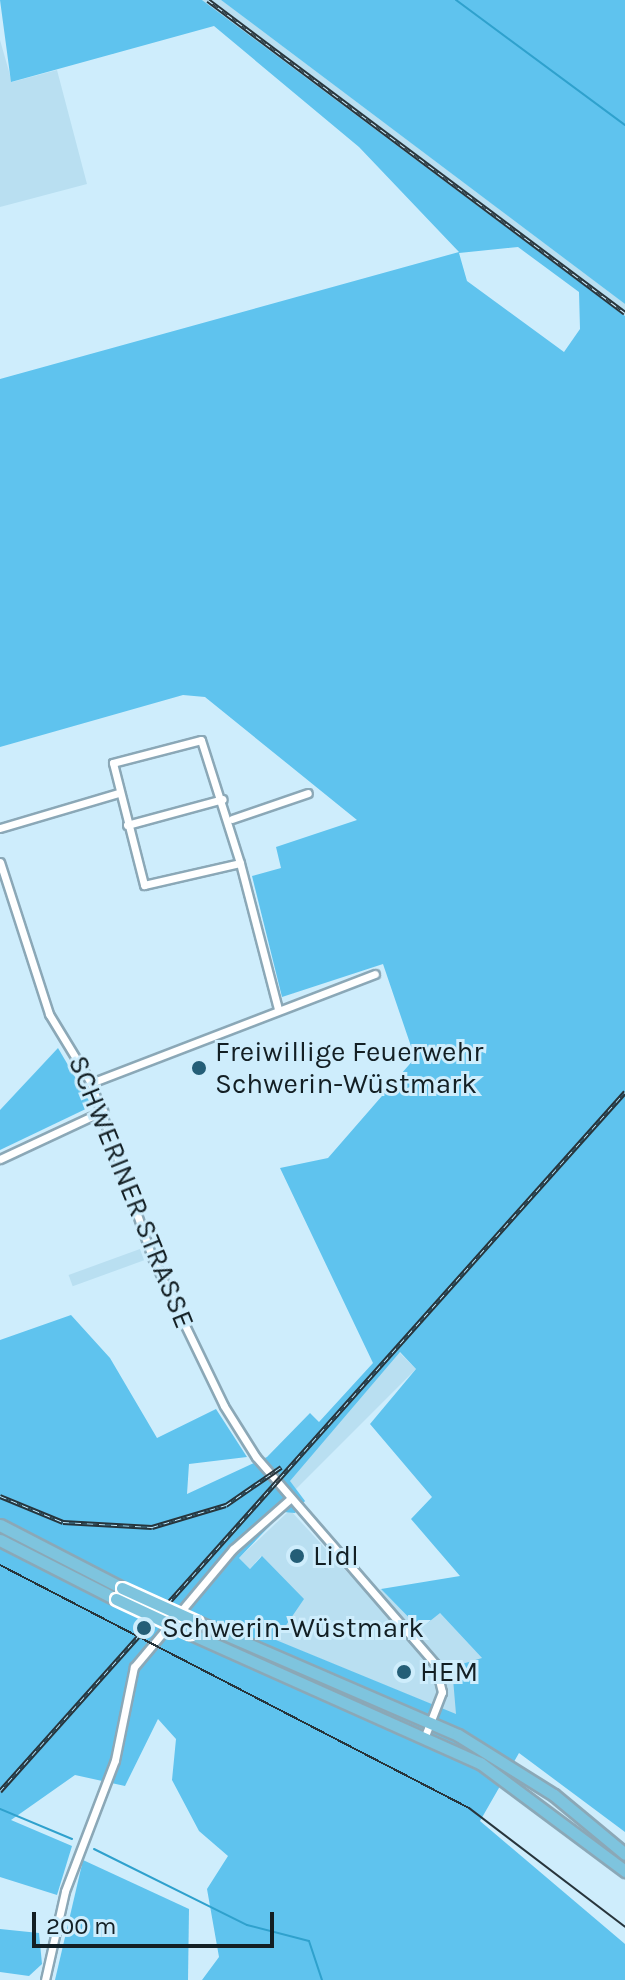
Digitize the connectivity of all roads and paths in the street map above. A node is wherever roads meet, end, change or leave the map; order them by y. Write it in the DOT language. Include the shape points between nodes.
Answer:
graph roads {
  1 [pos="118,793"];
  2 [pos="308,793"];
  3 [pos="223,799"];
  4 [pos="232,819"];
  5 [pos="127,825"];
  6 [pos="0,828"];
  7 [pos="0,862"];
  8 [pos="240,863"];
  9 [pos="375,974"];
  10 [pos="278,1009"];
  11 [pos="91,1083"];
  12 [pos="103,1111"];
  13 [pos="0,1159"];
  14 [pos="291,1498"];
  15 [pos="0,1525"];
  16 [pos="0,1540"];
  17 [pos="119,1594"];
  18 [pos="431,1722"];
  19 [pos="425,1736"];
  20 [pos="625,1854"];
  21 [pos="625,1871"];
  22 [pos="45,1980"];
  1 -- 3 [label="street" via="118,759 195,737"];
  1 -- 5 [label="street"];
  1 -- 6 [label="street"];
  2 -- 4 [label="street"];
  3 -- 4 [label="street"];
  3 -- 5 [label="street"];
  4 -- 8 [label="street"];
  5 -- 8 [label="street" via="144,885"];
  7 -- 11 [label="street, SCHWERINER STRASSE" via="49,1014"];
  8 -- 10 [label="street"];
  9 -- 10 [label="street"];
  10 -- 11 [label="street"];
  11 -- 12 [label="street, SCHWERINER STRASSE"];
  12 -- 13 [label="street"];
  12 -- 14 [label="street, SCHWERINER STRASSE" via="152,1257 217,1393 256,1457"];
  14 -- 18 [label="street, SCHWERINER STRASSE" via="435,1664 442,1692"];
  14 -- 22 [label="street" via="233,1549 134,1667 115,1760 65,1891"];
  15 -- 17 [label="main road"];
  16 -- 17 [label="main road"];
  17 -- 18 [label="main road, bridge"];
  17 -- 19 [label="main road, bridge" via="189,1633"];
  18 -- 19 [label="street, SCHWERINER STRASSE"];
  18 -- 20 [label="main road" via="554,1795"];
  19 -- 21 [label="main road" via="505,1778"];
}
